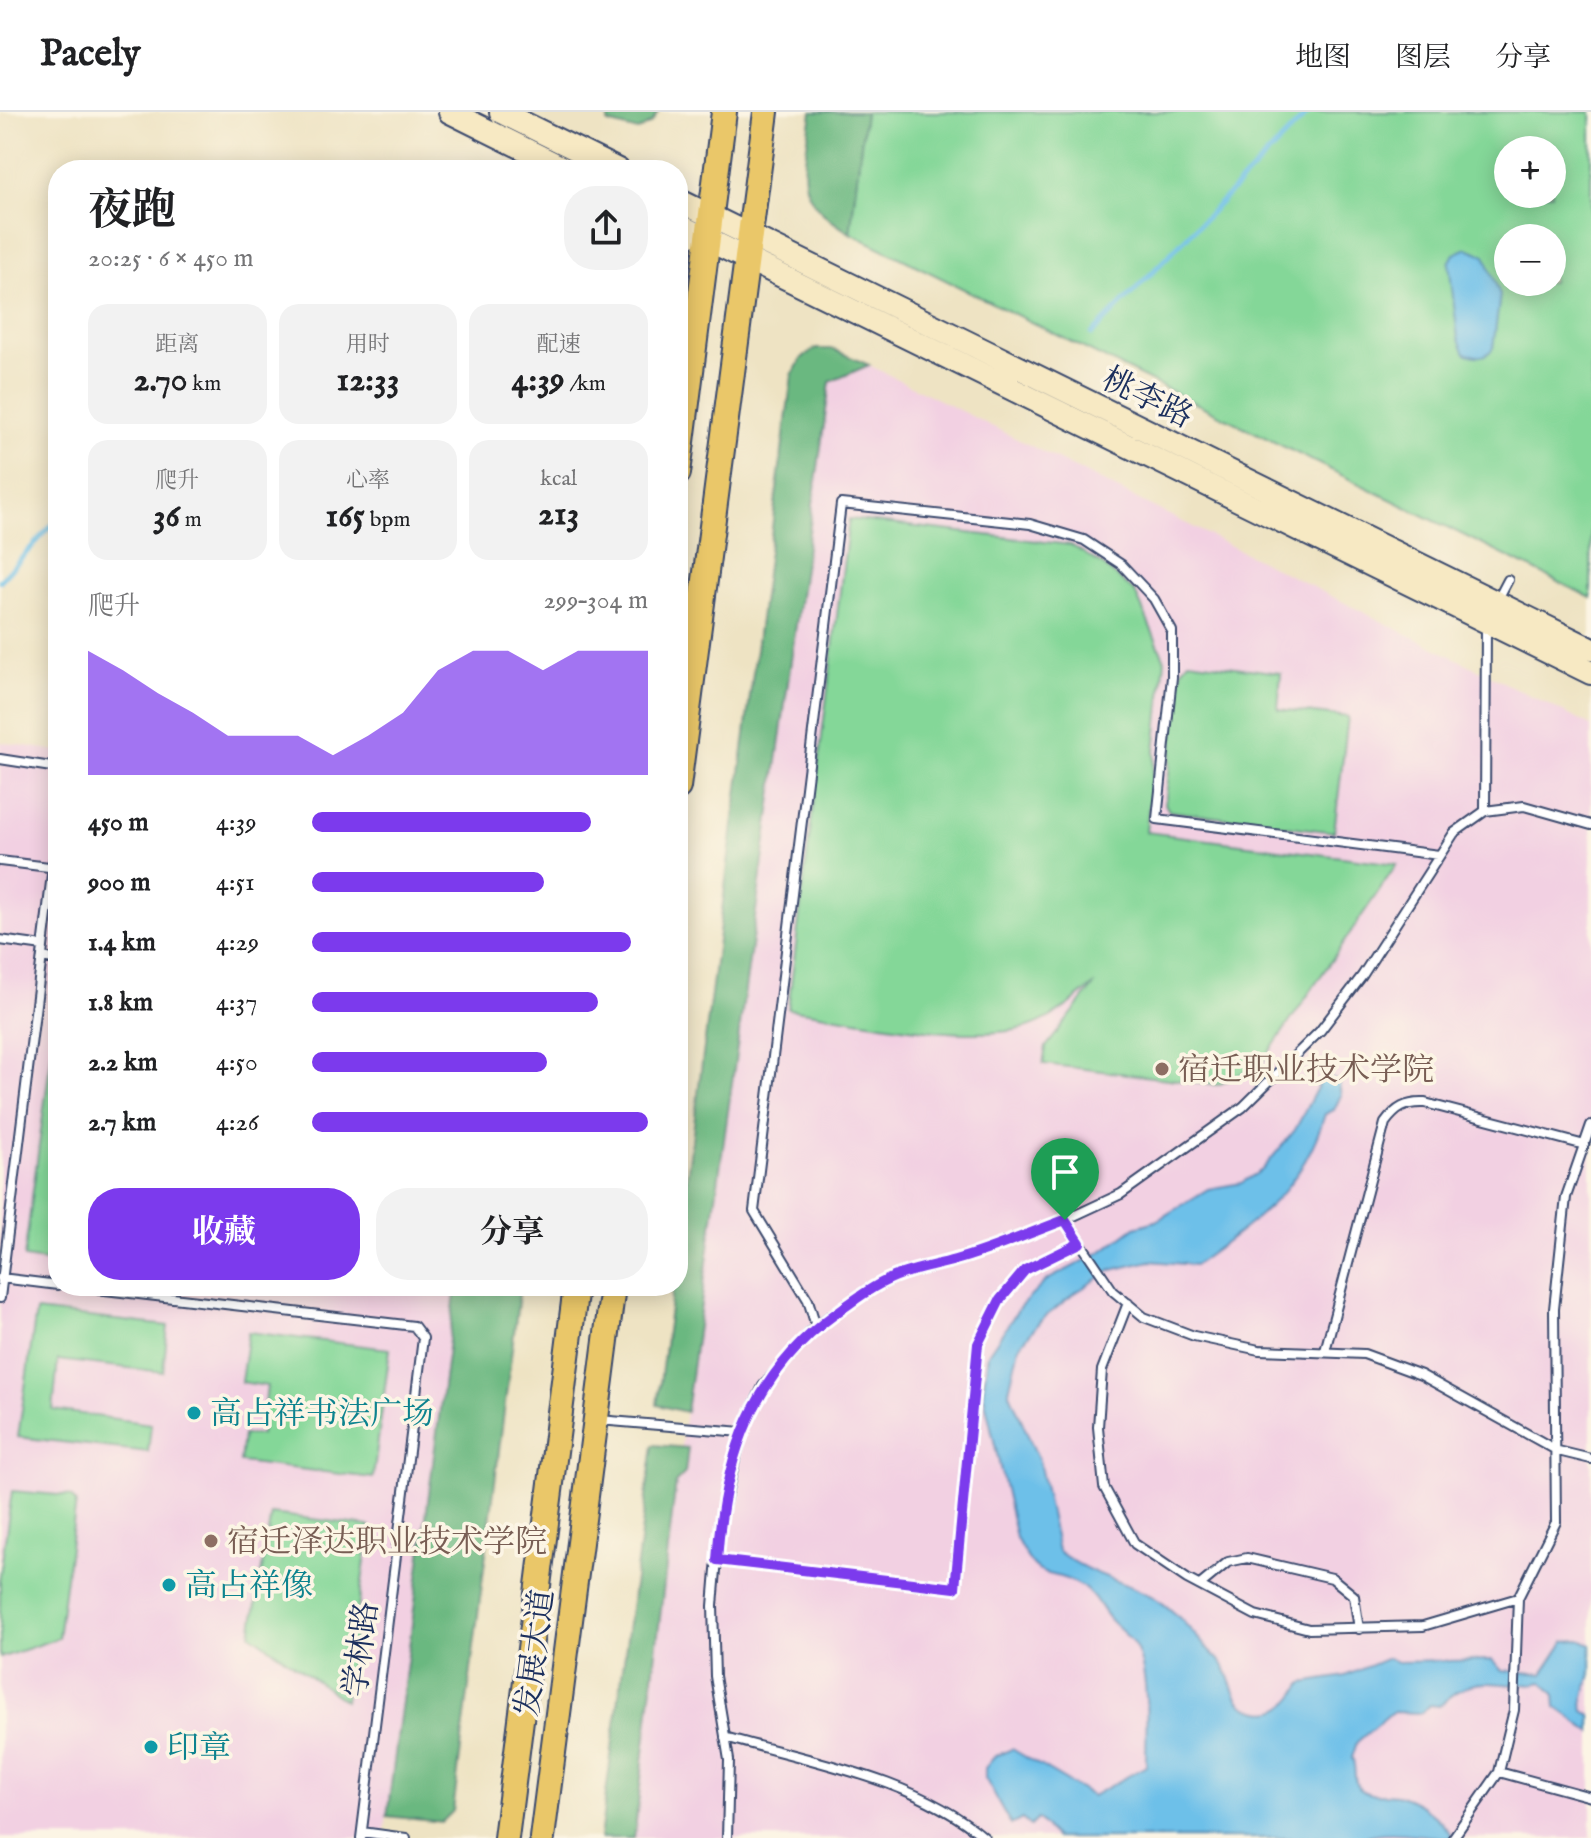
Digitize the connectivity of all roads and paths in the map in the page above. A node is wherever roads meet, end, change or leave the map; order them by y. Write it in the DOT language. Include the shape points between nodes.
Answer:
graph roads {
  1 [pos="450,112"];
  2 [pos="501,112"];
  3 [pos="724,112"];
  4 [pos="766,112"];
  5 [pos="547,160"];
  6 [pos="598,160"];
  7 [pos="688,209"];
  8 [pos="688,226"];
  9 [pos="709,228"];
  10 [pos="749,247"];
  11 [pos="688,394"];
  12 [pos="1508,580"];
  13 [pos="1491,612"];
  14 [pos="1591,649"];
  15 [pos="1591,673"];
  16 [pos="688,711"];
  17 [pos="0,759"];
  18 [pos="48,766"];
  19 [pos="1485,811"];
  20 [pos="1591,825"];
  21 [pos="1439,855"];
  22 [pos="0,861"];
  23 [pos="48,867"];
  24 [pos="48,914"];
  25 [pos="0,940"];
  26 [pos="43,946"];
  27 [pos="42,957"];
  28 [pos="48,958"];
  29 [pos="1591,1125"];
  30 [pos="1581,1144"];
  31 [pos="1065,1220"];
  32 [pos="1080,1243"];
  33 [pos="1,1278"];
  34 [pos="48,1284"];
  35 [pos="156,1296"];
  36 [pos="575,1296"];
  37 [pos="612,1296"];
  38 [pos="0,1298"];
  39 [pos="1128,1303"];
  40 [pos="816,1326"];
  41 [pos="1325,1351"];
  42 [pos="596,1419"];
  43 [pos="742,1432"];
  44 [pos="1558,1451"];
  45 [pos="1591,1459"];
  46 [pos="717,1560"];
  47 [pos="1200,1585"];
  48 [pos="1518,1598"];
  49 [pos="1359,1629"];
  50 [pos="725,1737"];
  51 [pos="1499,1772"];
  52 [pos="1591,1797"];
  53 [pos="361,1835"];
  54 [pos="406,1838"];
  55 [pos="506,1838"];
  56 [pos="542,1838"];
  57 [pos="727,1838"];
  58 [pos="985,1838"];
  59 [pos="1453,1838"];
  1 -- 5 [label="main road"];
  2 -- 6 [label="main road"];
  3 -- 9 [label="main road"];
  4 -- 10 [label="main road"];
  7 -- 9 [label="main road, 桃李路"];
  8 -- 9 [label="main road, 桃李路"];
  9 -- 10 [label="main road, 桃李路"];
  9 -- 11 [label="main road"];
  10 -- 13 [label="main road, 桃李路"];
  10 -- 16 [label="main road"];
  12 -- 13 [label="lane"];
  13 -- 14 [label="main road, 桃李路"];
  13 -- 15 [label="main road, 桃李路"];
  13 -- 19 [label="lane"];
  17 -- 18 [label="lane"];
  19 -- 20 [label="lane" via="1524,806"];
  19 -- 21 [label="lane" via="1454,833"];
  21 -- 31 [label="lane" via="1320,1031 1243,1107 1121,1194"];
  21 -- 40 [label="lane" via="1157,819 1172,631 1154,599 1122,565 1084,540 1030,524 841,504 754,1211 808,1300"];
  22 -- 23 [label="lane"];
  24 -- 26 [label="lane"];
  25 -- 26 [label="lane"];
  26 -- 27 [label="lane"];
  27 -- 28 [label="lane"];
  27 -- 33 [label="lane"];
  29 -- 30 [label="lane"];
  30 -- 41 [label="lane" via="1425,1103 1411,1102 1395,1110 1385,1123"];
  30 -- 44 [label="lane" via="1566,1197 1554,1309"];
  31 -- 32 [label="lane"];
  31 -- 40 [label="lane" via="958,1260 901,1274"];
  32 -- 39 [label="lane" via="1113,1291"];
  32 -- 46 [label="lane" via="1025,1270 1000,1300 978,1344 955,1588"];
  33 -- 34 [label="lane"];
  33 -- 38 [label="lane"];
  35 -- 53 [label="lane, 学林路" via="414,1326 423,1338"];
  36 -- 55 [label="main road, 发展大道"];
  37 -- 42 [label="main road, 发展大道"];
  39 -- 41 [label="lane" via="1144,1317 1194,1336 1259,1350"];
  39 -- 47 [label="lane" via="1102,1370 1098,1427 1104,1487 1135,1544"];
  40 -- 43 [label="lane" via="763,1386"];
  41 -- 44 [label="lane" via="1364,1354 1421,1375"];
  42 -- 43 [label="lane"];
  42 -- 56 [label="main road, 发展大道"];
  43 -- 46 [label="lane" via="720,1522"];
  44 -- 45 [label="lane"];
  44 -- 48 [label="lane" via="1556,1522"];
  46 -- 50 [label="lane" via="715,1676"];
  47 -- 49 [label="lane" via="1255,1615 1309,1629"];
  47 -- 49 [label="lane" via="1228,1562 1247,1558 1332,1578 1354,1596"];
  48 -- 49 [label="lane" via="1423,1626"];
  48 -- 51 [label="lane" via="1514,1710"];
  50 -- 57 [label="lane"];
  50 -- 58 [label="lane" via="897,1786 963,1819"];
  51 -- 52 [label="lane"];
  51 -- 59 [label="lane"];
  53 -- 54 [label="lane"];
}
